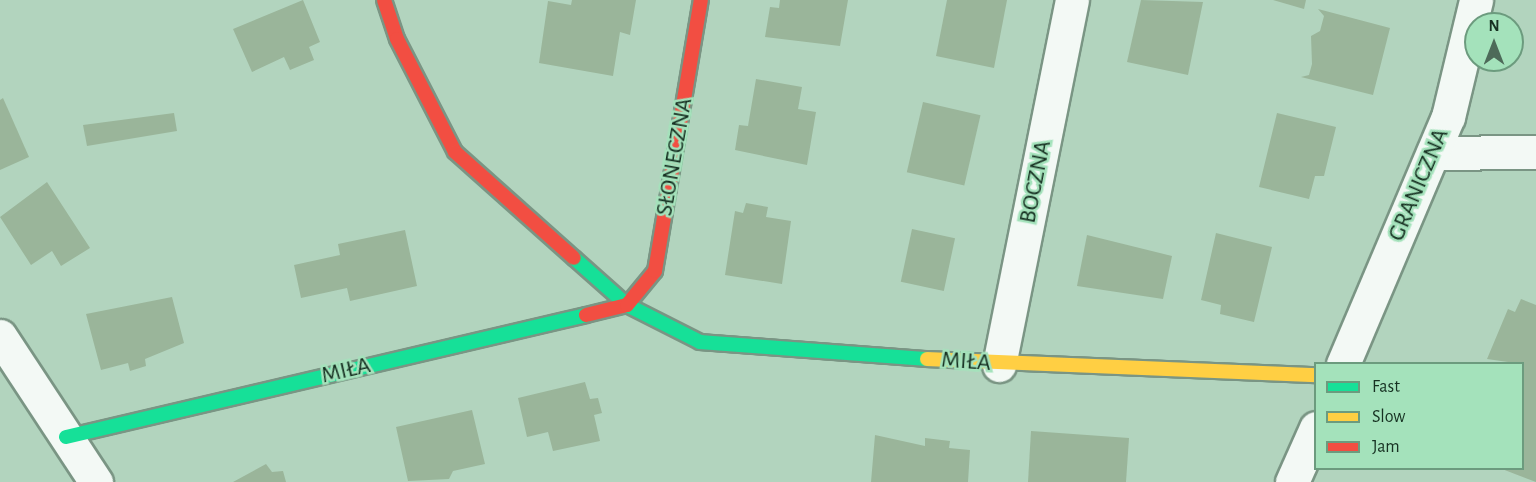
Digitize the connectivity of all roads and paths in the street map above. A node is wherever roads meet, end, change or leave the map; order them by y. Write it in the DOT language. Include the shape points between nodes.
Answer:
graph roads {
  1 [pos="384,0"];
  2 [pos="701,0"];
  3 [pos="1072,0"];
  4 [pos="1476,0"];
  5 [pos="1536,152"];
  6 [pos="1433,153"];
  7 [pos="627,304"];
  8 [pos="0,336"];
  9 [pos="1344,362"];
  10 [pos="999,365"];
  11 [pos="1314,375"];
  12 [pos="1314,432"];
  13 [pos="66,437"];
  14 [pos="96,482"];
  15 [pos="1292,482"];
  1 -- 7 [label="street, MIŁA" via="397,39 455,152"];
  2 -- 7 [label="street, SŁONECZNA" via="655,271"];
  3 -- 10 [label="street, BOCZNA"];
  4 -- 6 [label="street, GRANICZNA" via="1448,117"];
  5 -- 6 [label="street"];
  6 -- 9 [label="street, GRANICZNA"];
  7 -- 10 [label="street, MIŁA" via="700,342"];
  7 -- 13 [label="street, MIŁA"];
  8 -- 13 [label="street"];
  10 -- 11 [label="street, MIŁA"];
  12 -- 15 [label="street"];
  13 -- 14 [label="street"];
}
